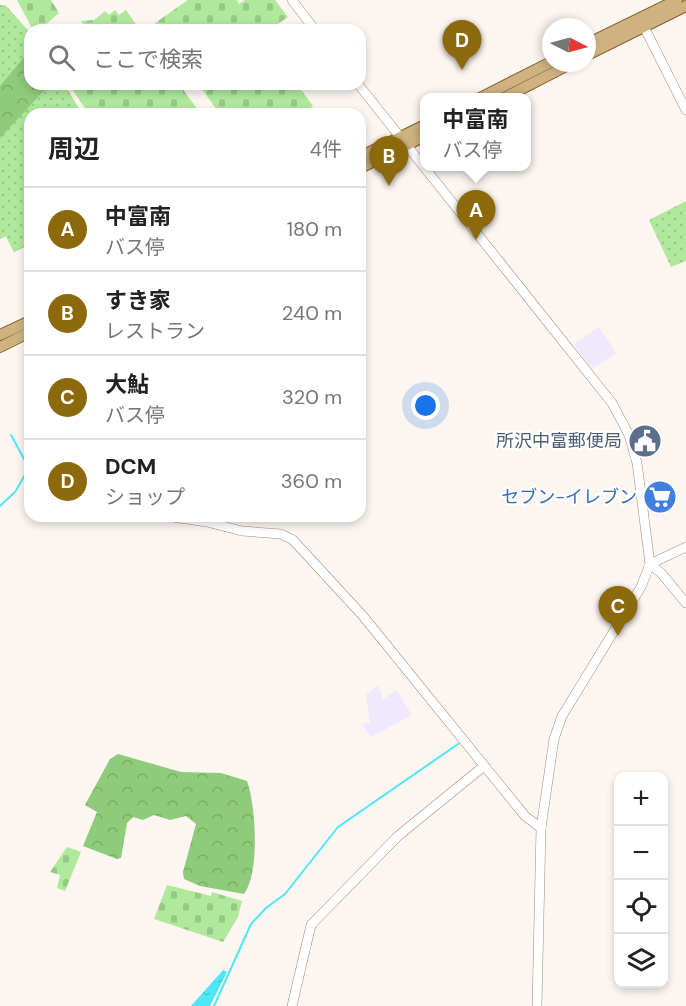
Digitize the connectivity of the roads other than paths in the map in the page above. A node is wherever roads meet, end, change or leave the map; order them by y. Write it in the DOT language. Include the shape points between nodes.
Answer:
graph roads {
  1 [pos="292,0"];
  2 [pos="677,0"];
  3 [pos="686,6"];
  4 [pos="642,22"];
  5 [pos="310,24"];
  6 [pos="596,40"];
  7 [pos="596,50"];
  8 [pos="542,67"];
  9 [pos="555,72"];
  10 [pos="363,90"];
  11 [pos="490,93"];
  12 [pos="514,93"];
  13 [pos="686,110"];
  14 [pos="420,128"];
  15 [pos="420,137"];
  16 [pos="404,141"];
  17 [pos="366,155"];
  18 [pos="420,161"];
  19 [pos="366,164"];
  20 [pos="428,171"];
  21 [pos="24,324"];
  22 [pos="0,335"];
  23 [pos="24,335"];
  24 [pos="0,346"];
  25 [pos="201,522"];
  26 [pos="686,547"];
  27 [pos="650,564"];
  28 [pos="686,603"];
  29 [pos="484,766"];
  30 [pos="541,828"];
  31 [pos="292,1006"];
  32 [pos="537,1006"];
  1 -- 5 [label="street"];
  2 -- 4 [label="main road"];
  3 -- 4 [label="main road"];
  4 -- 6 [label="main road"];
  4 -- 7 [label="main road"];
  4 -- 13 [label="street"];
  8 -- 11 [label="main road"];
  9 -- 12 [label="main road"];
  10 -- 16 [label="street"];
  14 -- 16 [label="main road"];
  15 -- 16 [label="main road"];
  16 -- 17 [label="main road"];
  16 -- 18 [label="street"];
  16 -- 19 [label="main road"];
  20 -- 27 [label="street" via="620,415 637,463"];
  21 -- 22 [label="main road"];
  23 -- 24 [label="main road"];
  25 -- 29 [label="street" via="290,537 363,616"];
  26 -- 27 [label="street"];
  27 -- 28 [label="street"];
  27 -- 30 [label="street" via="641,587 562,716 554,740"];
  29 -- 30 [label="street" via="530,822"];
  29 -- 31 [label="street" via="398,836 311,925"];
  30 -- 32 [label="street"];
}
